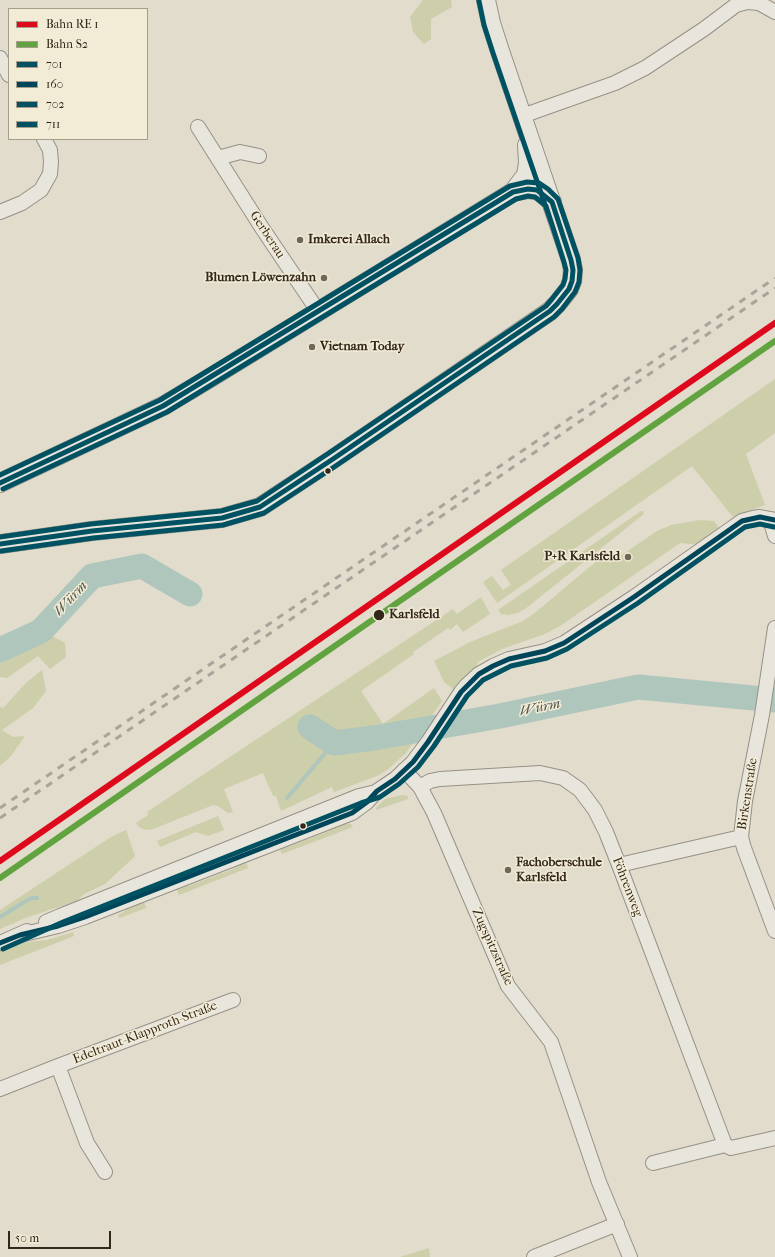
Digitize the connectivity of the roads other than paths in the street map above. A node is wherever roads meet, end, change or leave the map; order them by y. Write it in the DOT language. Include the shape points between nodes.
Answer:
graph roads {
  1 [pos="486,0"];
  2 [pos="775,12"];
  3 [pos="0,58"];
  4 [pos="8,73"];
  5 [pos="522,116"];
  6 [pos="198,127"];
  7 [pos="45,140"];
  8 [pos="259,156"];
  9 [pos="218,158"];
  10 [pos="513,192"];
  11 [pos="552,202"];
  12 [pos="0,212"];
  13 [pos="318,311"];
  14 [pos="0,483"];
  15 [pos="773,519"];
  16 [pos="775,536"];
  17 [pos="0,544"];
  18 [pos="775,628"];
  19 [pos="404,770"];
  20 [pos="420,787"];
  21 [pos="741,837"];
  22 [pos="619,865"];
  23 [pos="775,931"];
  24 [pos="0,943"];
  25 [pos="232,1000"];
  26 [pos="58,1066"];
  27 [pos="0,1089"];
  28 [pos="775,1138"];
  29 [pos="725,1145"];
  30 [pos="653,1163"];
  31 [pos="105,1172"];
  32 [pos="617,1224"];
  33 [pos="534,1257"];
  34 [pos="630,1257"];
  1 -- 5 [label="street"];
  2 -- 5 [label="street" via="759,3 747,2 736,5 645,68 615,83"];
  3 -- 4 [label="street"];
  5 -- 10 [label="street" via="528,163 526,175"];
  5 -- 11 [label="street"];
  6 -- 9 [label="street, Gerberau"];
  7 -- 12 [label="street" via="50,150 51,162 50,174 42,190"];
  8 -- 9 [label="street" via="240,152"];
  9 -- 13 [label="street, Gerberau"];
  10 -- 11 [label="street" via="537,190"];
  10 -- 13 [label="street"];
  11 -- 17 [label="street" via="573,270 572,281 557,304 260,507 222,518 92,531"];
  13 -- 14 [label="street" via="163,406"];
  15 -- 16 [label="street"];
  15 -- 19 [label="street" via="753,518 742,521 564,643 545,651 509,659 479,674 466,686 428,742"];
  18 -- 21 [label="street, Birkenstraße"];
  19 -- 20 [label="street, Zugspitzstraße"];
  19 -- 24 [label="street" via="358,809 345,816 85,917"];
  20 -- 22 [label="street, Föhrenweg" via="440,779 540,772 563,778 580,790 595,810"];
  20 -- 32 [label="street, Zugspitzstraße" via="434,813 508,986 551,1042 599,1182"];
  21 -- 22 [label="street"];
  21 -- 23 [label="street, Birkenstraße"];
  22 -- 29 [label="street, Föhrenweg"];
  25 -- 26 [label="street, Edeltraut-Klapproth-Straße"];
  26 -- 27 [label="street, Edeltraut-Klapproth-Straße"];
  26 -- 31 [label="street, Edeltraut-Klapproth-Straße" via="87,1143"];
  28 -- 29 [label="street" via="731,1148"];
  29 -- 30 [label="street"];
  32 -- 33 [label="street"];
  32 -- 34 [label="street, Zugspitzstraße"];
}
